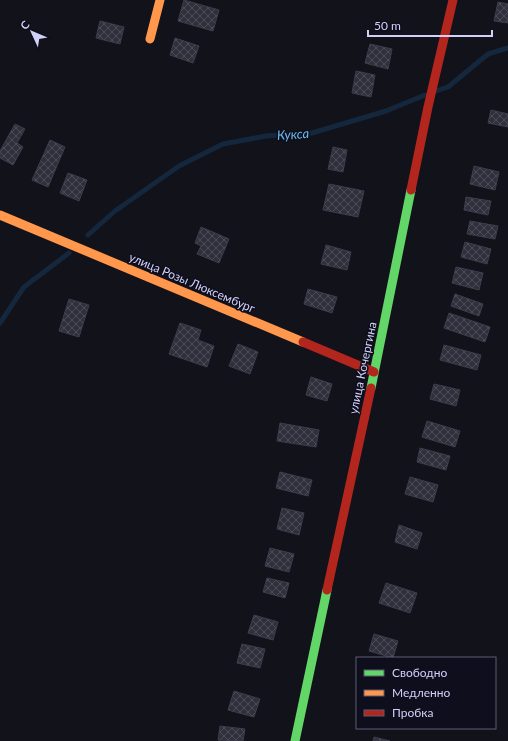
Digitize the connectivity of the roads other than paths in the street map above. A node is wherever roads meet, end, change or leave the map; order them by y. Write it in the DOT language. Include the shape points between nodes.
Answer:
graph roads {
  1 [pos="160,0"];
  2 [pos="453,0"];
  3 [pos="150,39"];
  4 [pos="0,216"];
  5 [pos="374,372"];
  6 [pos="295,741"];
  1 -- 3 [label="street"];
  2 -- 5 [label="street, улица Кочергина" via="428,107"];
  4 -- 5 [label="street, улица Розы Люксембург"];
  5 -- 6 [label="street, улица Кочергина"];
}
